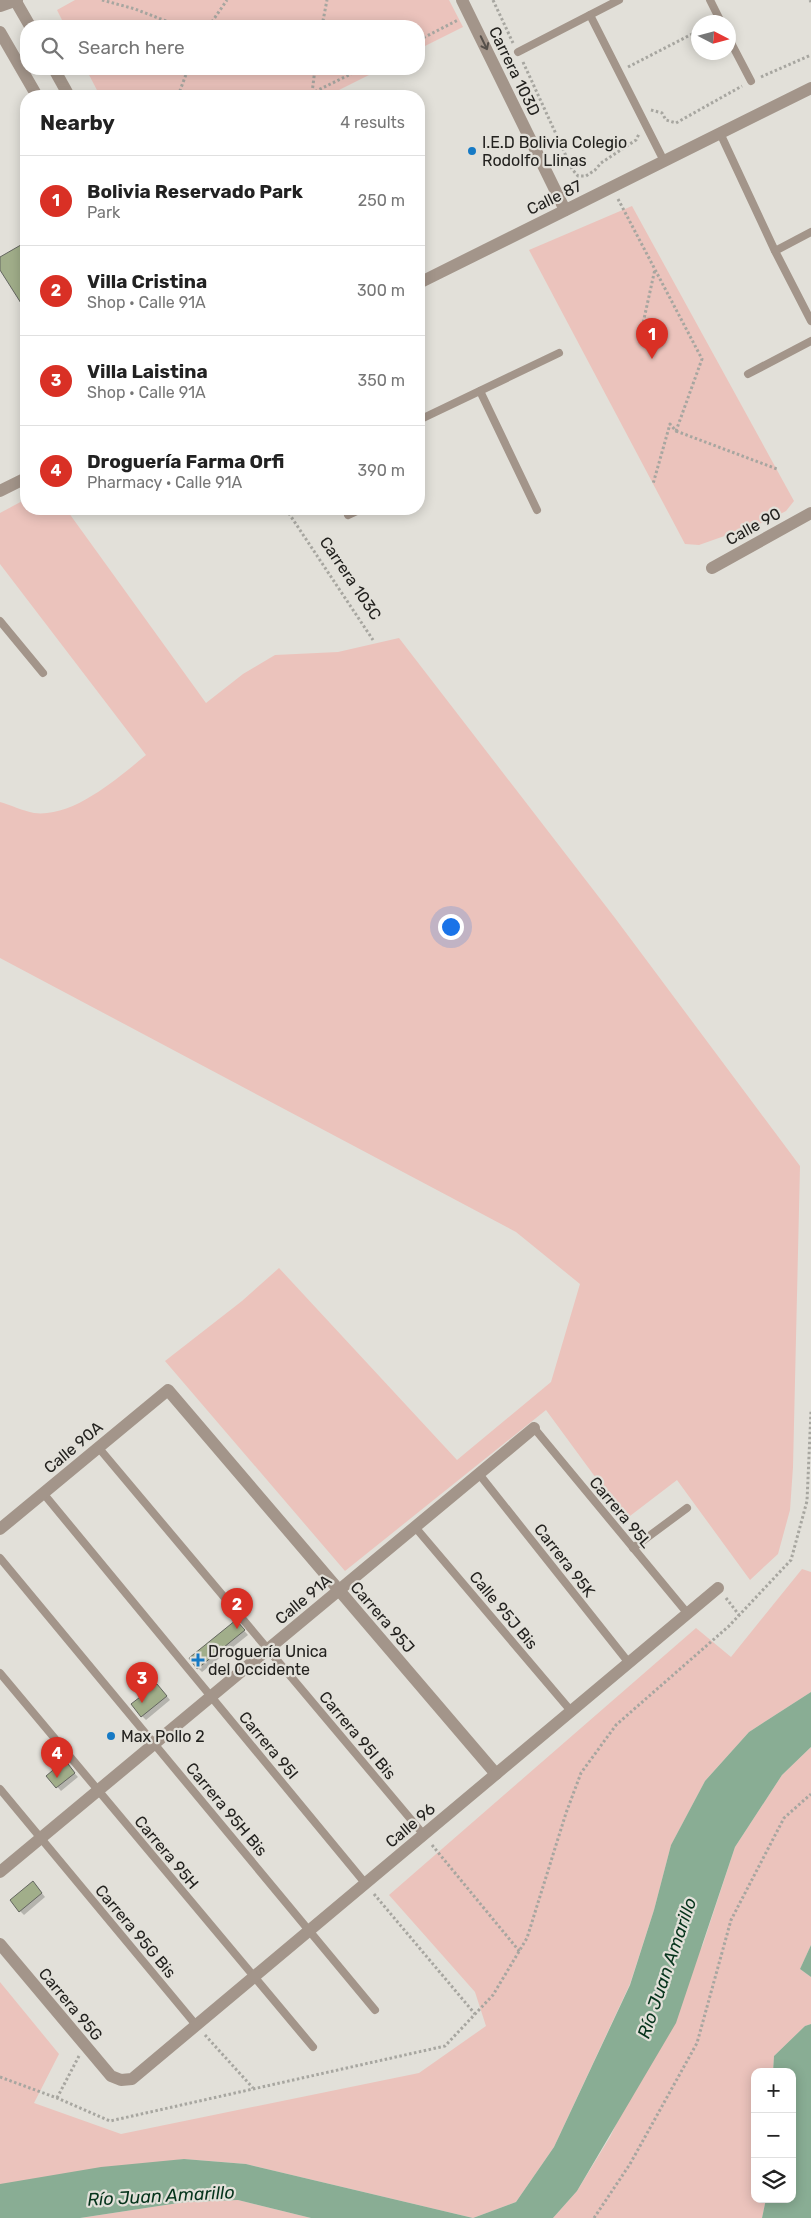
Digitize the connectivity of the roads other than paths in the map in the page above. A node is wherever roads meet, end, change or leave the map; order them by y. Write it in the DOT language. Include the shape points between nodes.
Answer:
graph roads {
  1 [pos="16,0"];
  2 [pos="462,0"];
  3 [pos="619,0"];
  4 [pos="710,0"];
  5 [pos="0,6"];
  6 [pos="590,15"];
  7 [pos="718,15"];
  8 [pos="27,20"];
  9 [pos="0,32"];
  10 [pos="518,52"];
  11 [pos="736,53"];
  12 [pos="20,67"];
  13 [pos="25,75"];
  14 [pos="57,75"];
  15 [pos="751,82"];
  16 [pos="811,88"];
  17 [pos="34,90"];
  18 [pos="66,90"];
  19 [pos="720,133"];
  20 [pos="664,161"];
  21 [pos="565,210"];
  22 [pos="811,232"];
  23 [pos="775,251"];
  24 [pos="425,280"];
  25 [pos="811,321"];
  26 [pos="811,341"];
  27 [pos="559,353"];
  28 [pos="748,374"];
  29 [pos="480,391"];
  30 [pos="425,417"];
  31 [pos="20,481"];
  32 [pos="0,491"];
  33 [pos="537,510"];
  34 [pos="811,513"];
  35 [pos="712,568"];
  36 [pos="0,621"];
  37 [pos="43,673"];
  38 [pos="168,1390"];
  39 [pos="534,1428"];
  40 [pos="98,1447"];
  41 [pos="479,1474"];
  42 [pos="43,1493"];
  43 [pos="687,1508"];
  44 [pos="415,1527"];
  45 [pos="0,1529"];
  46 [pos="633,1548"];
  47 [pos="0,1558"];
  48 [pos="718,1588"];
  49 [pos="339,1590"];
  50 [pos="688,1614"];
  51 [pos="268,1649"];
  52 [pos="629,1663"];
  53 [pos="0,1673"];
  54 [pos="211,1696"];
  55 [pos="571,1711"];
  56 [pos="154,1744"];
  57 [pos="496,1774"];
  58 [pos="0,1789"];
  59 [pos="98,1790"];
  60 [pos="424,1834"];
  61 [pos="40,1838"];
  62 [pos="0,1872"];
  63 [pos="365,1883"];
  64 [pos="309,1930"];
  65 [pos="0,1944"];
  66 [pos="254,1977"];
  67 [pos="375,2010"];
  68 [pos="196,2025"];
  69 [pos="313,2047"];
  70 [pos="121,2080"];
  1 -- 5 [label="street"];
  1 -- 8 [label="street"];
  2 -- 21 [label="street, Carrera 103D, one-way"];
  3 -- 6 [label="lane"];
  4 -- 7 [label="lane"];
  6 -- 10 [label="lane"];
  6 -- 20 [label="lane"];
  9 -- 12 [label="street"];
  11 -- 15 [label="lane"];
  13 -- 17 [label="street"];
  14 -- 18 [label="street"];
  16 -- 19 [label="street, Calle 87"];
  19 -- 20 [label="street, Calle 87"];
  19 -- 23 [label="lane"];
  20 -- 21 [label="street, Calle 87"];
  21 -- 24 [label="street, Calle 87"];
  22 -- 23 [label="lane"];
  23 -- 25 [label="lane"];
  26 -- 28 [label="lane"];
  27 -- 29 [label="lane"];
  29 -- 30 [label="lane"];
  29 -- 33 [label="lane"];
  31 -- 32 [label="street"];
  34 -- 35 [label="street, Calle 90"];
  36 -- 37 [label="lane"];
  38 -- 40 [label="street, Calle 90A"];
  38 -- 49 [label="street, Carrera 95J"];
  39 -- 41 [label="street, Calle 91A"];
  39 -- 46 [label="lane, Carrera 95L"];
  40 -- 42 [label="street, Calle 90A"];
  40 -- 51 [label="lane, Carrera 95I Bis"];
  41 -- 44 [label="street, Calle 91A"];
  41 -- 52 [label="lane, Carrera 95K"];
  42 -- 45 [label="street, Calle 90A"];
  42 -- 54 [label="lane, Carrera 95I"];
  43 -- 46 [label="lane"];
  44 -- 49 [label="street, Calle 91A"];
  44 -- 55 [label="lane, Calle 95J Bis"];
  46 -- 50 [label="lane, Carrera 95L"];
  47 -- 56 [label="lane, Carrera 95H Bis"];
  48 -- 50 [label="street, Calle 96"];
  49 -- 51 [label="street, Calle 91A"];
  49 -- 57 [label="street, Carrera 95J"];
  50 -- 52 [label="street, Calle 96"];
  51 -- 54 [label="street, Calle 91A"];
  51 -- 60 [label="lane, Carrera 95I Bis"];
  52 -- 55 [label="street, Calle 96"];
  53 -- 59 [label="lane, Carrera 95H"];
  54 -- 56 [label="street, Calle 91A"];
  54 -- 63 [label="lane, Carrera 95I"];
  55 -- 57 [label="street, Calle 96"];
  56 -- 59 [label="street, Calle 91A"];
  56 -- 64 [label="lane, Carrera 95H Bis"];
  57 -- 60 [label="street, Calle 96"];
  58 -- 61 [label="lane, Carrera 95G Bis"];
  59 -- 61 [label="street, Calle 91A"];
  59 -- 66 [label="lane, Carrera 95H"];
  60 -- 63 [label="street, Calle 96"];
  61 -- 62 [label="street, Calle 91A"];
  61 -- 68 [label="lane, Carrera 95G Bis"];
  63 -- 64 [label="street, Calle 96"];
  64 -- 66 [label="street, Calle 96"];
  64 -- 67 [label="lane, Carrera 95H Bis"];
  65 -- 70 [label="street, Carrera 95G" via="111,2076"];
  66 -- 68 [label="street, Calle 96"];
  66 -- 69 [label="lane, Carrera 95H"];
  68 -- 70 [label="street, Calle 96" via="132,2079"];
}
